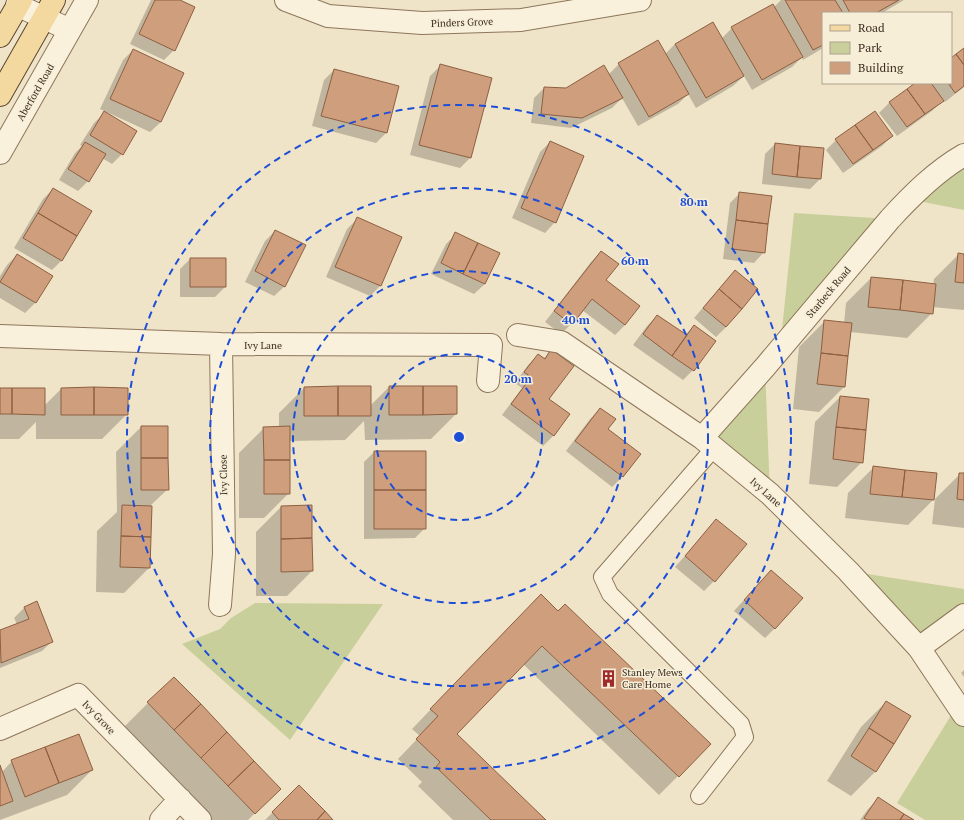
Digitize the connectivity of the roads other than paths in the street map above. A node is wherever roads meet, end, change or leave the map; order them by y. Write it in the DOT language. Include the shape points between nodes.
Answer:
graph roads {
  1 [pos="87,0"];
  2 [pos="286,0"];
  3 [pos="640,0"];
  4 [pos="19,3"];
  5 [pos="49,9"];
  6 [pos="70,30"];
  7 [pos="0,36"];
  8 [pos="0,95"];
  9 [pos="0,154"];
  10 [pos="964,155"];
  11 [pos="518,335"];
  12 [pos="0,336"];
  13 [pos="220,344"];
  14 [pos="488,380"];
  15 [pos="708,443"];
  16 [pos="220,605"];
  17 [pos="964,615"];
  18 [pos="919,648"];
  19 [pos="964,714"];
  20 [pos="0,729"];
  21 [pos="699,796"];
  22 [pos="180,799"];
  23 [pos="161,820"];
  24 [pos="200,820"];
  1 -- 6 [label="street, Aberford Road"];
  2 -- 3 [label="street, Pinders Grove" via="328,16 422,23 521,20"];
  4 -- 5 [label="street"];
  4 -- 7 [label="main road"];
  5 -- 6 [label="street"];
  5 -- 8 [label="main road"];
  6 -- 9 [label="street, Aberford Road"];
  10 -- 15 [label="street, Starbeck Road" via="945,167 908,199 890,219 765,367"];
  11 -- 15 [label="street, Ivy Lane" via="561,342"];
  12 -- 13 [label="street, Ivy Lane"];
  13 -- 14 [label="street, Ivy Lane" via="490,345"];
  13 -- 16 [label="street, Ivy Close" via="224,554"];
  15 -- 18 [label="street, Ivy Lane" via="770,494 848,571"];
  15 -- 21 [label="lane" via="602,578 610,594 741,724 745,737"];
  17 -- 18 [label="street"];
  18 -- 19 [label="street, Ivy Lane"];
  20 -- 22 [label="street, Ivy Grove" via="78,695"];
  22 -- 23 [label="street"];
  22 -- 24 [label="street, Ivy Grove"];
}
